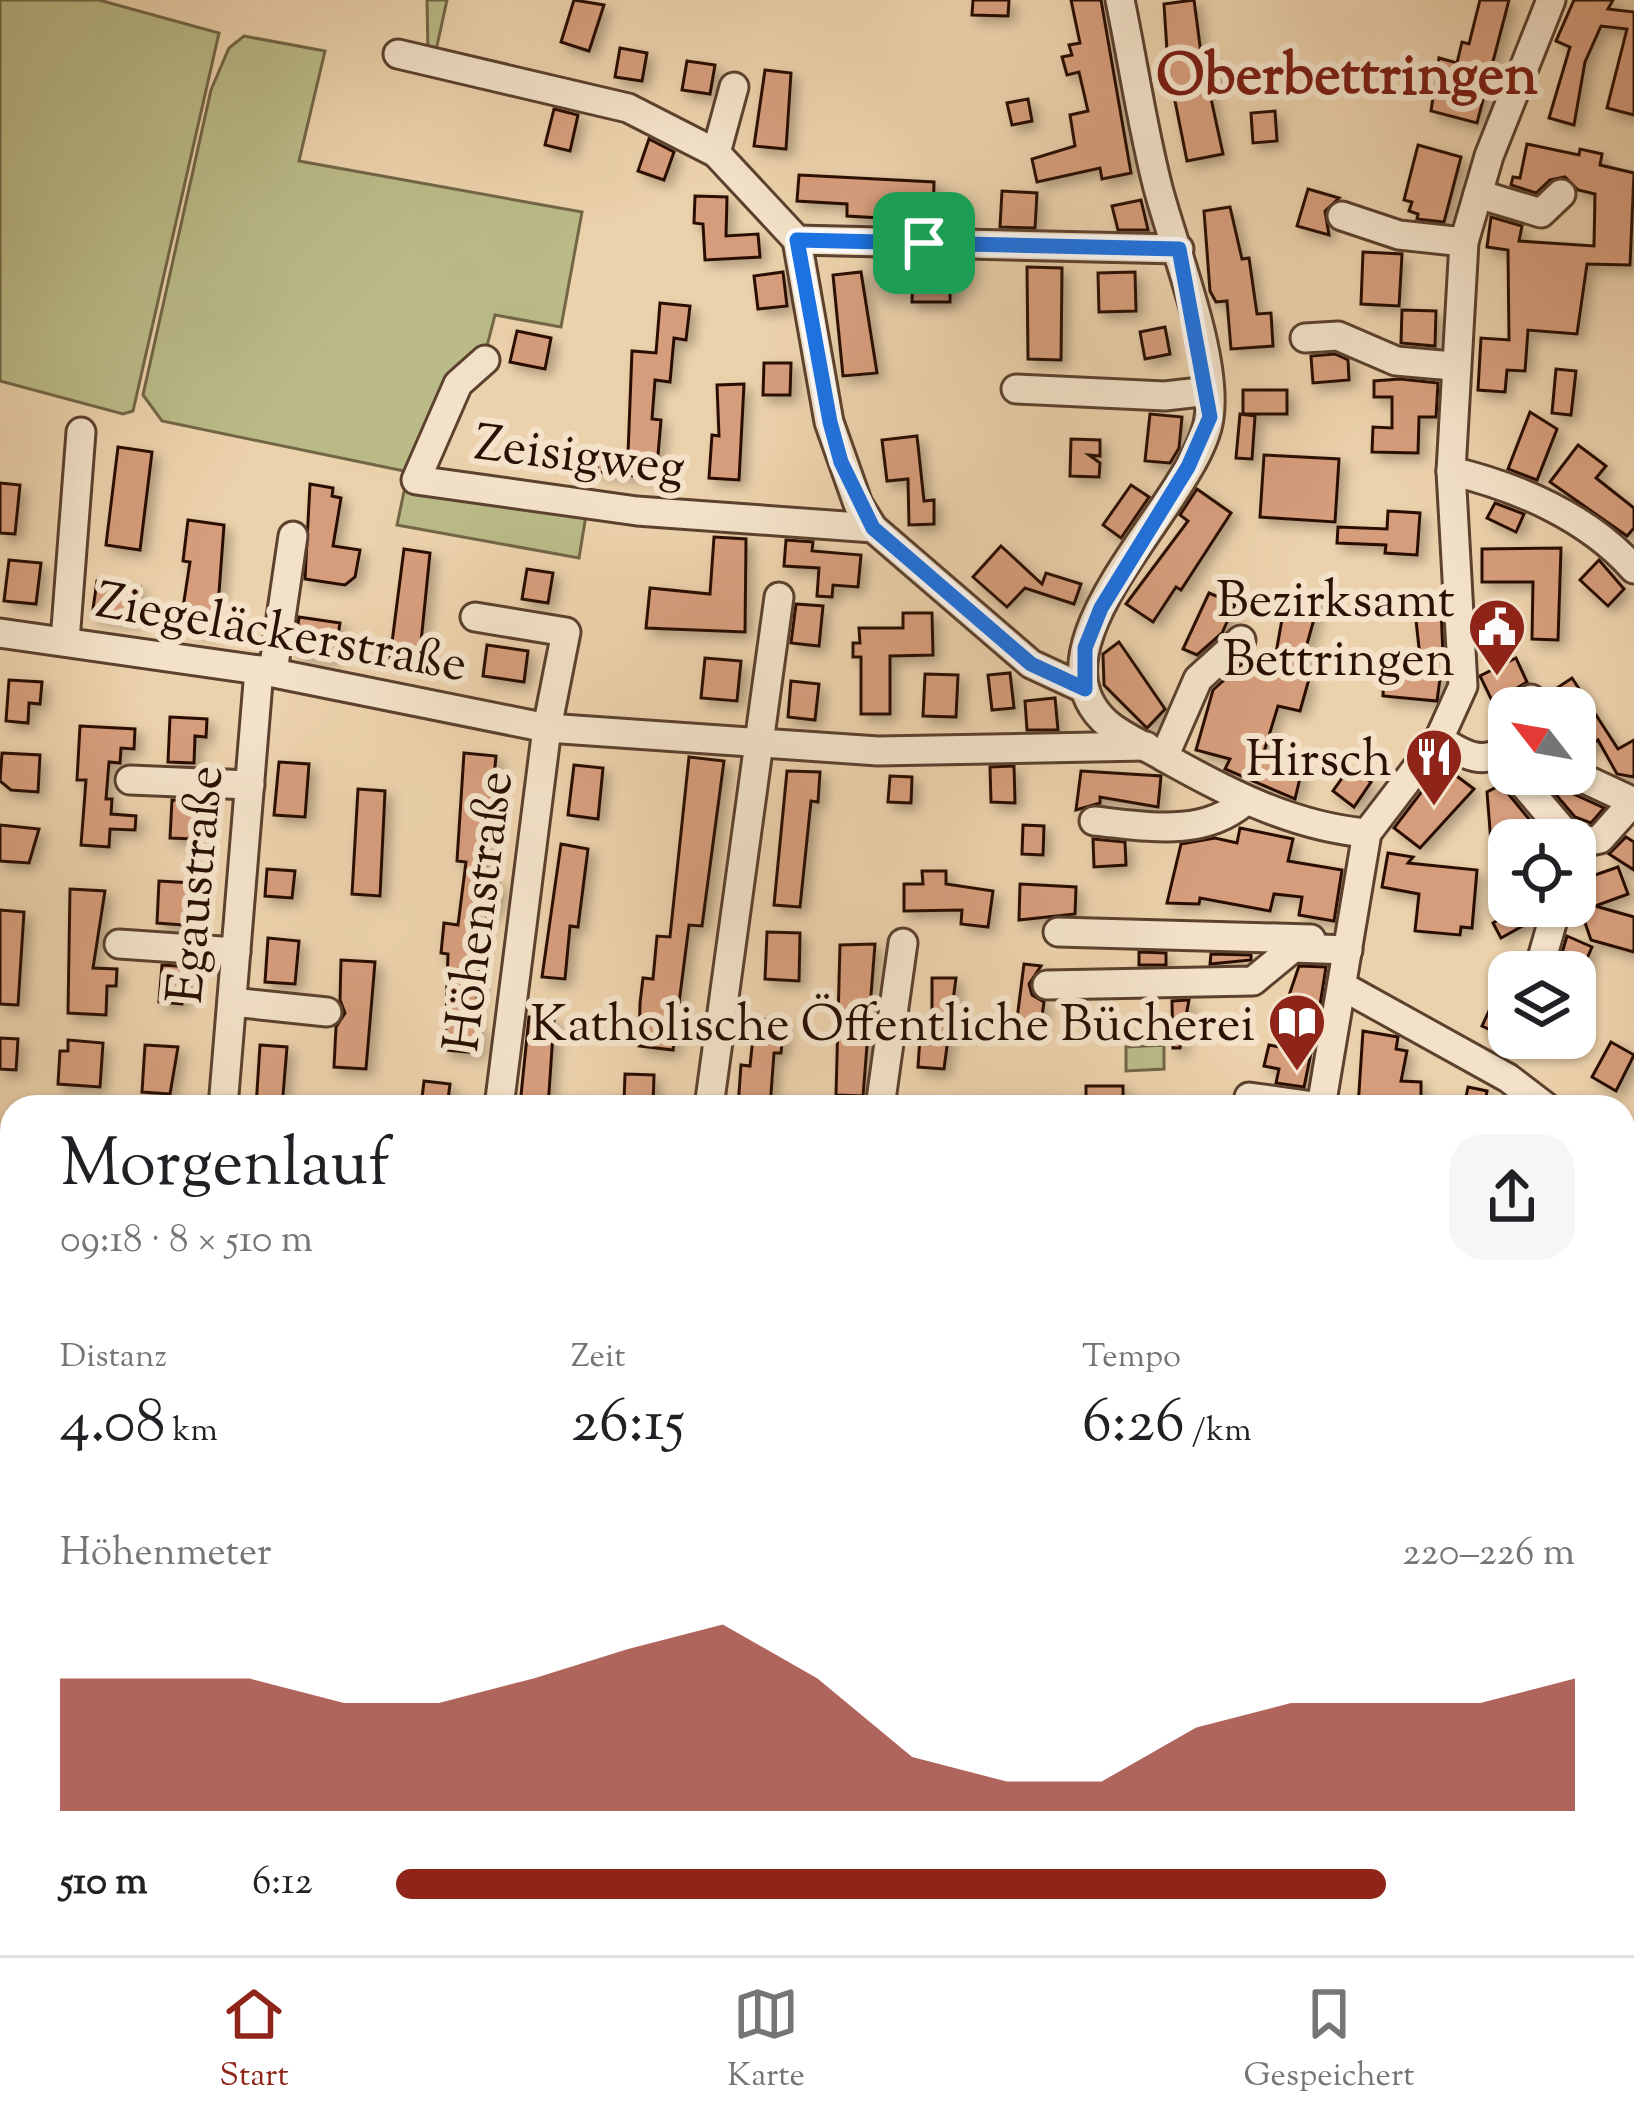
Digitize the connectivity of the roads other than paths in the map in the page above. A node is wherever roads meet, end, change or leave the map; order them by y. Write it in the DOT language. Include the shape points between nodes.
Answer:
graph roads {
  1 [pos="1120,0"];
  2 [pos="1551,0"];
  3 [pos="398,54"];
  4 [pos="734,87"];
  5 [pos="716,153"];
  6 [pos="1478,194"];
  7 [pos="1561,194"];
  8 [pos="1342,216"];
  9 [pos="797,240"];
  10 [pos="1464,242"];
  11 [pos="1179,249"];
  12 [pos="1305,338"];
  13 [pos="485,360"];
  14 [pos="1453,366"];
  15 [pos="1016,389"];
  16 [pos="1209,391"];
  17 [pos="81,432"];
  18 [pos="1451,471"];
  19 [pos="873,528"];
  20 [pos="293,536"];
  21 [pos="1634,569"];
  22 [pos="779,597"];
  23 [pos="476,617"];
  24 [pos="0,633"];
  25 [pos="1241,640"];
  26 [pos="65,641"];
  27 [pos="266,671"];
  28 [pos="1085,689"];
  29 [pos="547,728"];
  30 [pos="1439,740"];
  31 [pos="762,746"];
  32 [pos="1155,751"];
  33 [pos="1488,760"];
  34 [pos="130,780"];
  35 [pos="1596,784"];
  36 [pos="250,785"];
  37 [pos="1535,795"];
  38 [pos="1244,802"];
  39 [pos="1633,802"];
  40 [pos="1554,819"];
  41 [pos="1094,821"];
  42 [pos="1367,833"];
  43 [pos="1596,840"];
  44 [pos="1058,932"];
  45 [pos="119,944"];
  46 [pos="903,944"];
  47 [pos="1348,945"];
  48 [pos="236,952"];
  49 [pos="1047,985"];
  50 [pos="1342,986"];
  51 [pos="232,1002"];
  52 [pos="327,1012"];
  53 [pos="224,1095"];
  54 [pos="501,1095"];
  55 [pos="711,1095"];
  56 [pos="882,1095"];
  57 [pos="1323,1095"];
  58 [pos="1530,1095"];
  1 -- 11 [label="street"];
  2 -- 6 [label="street"];
  3 -- 5 [label="street" via="628,108"];
  4 -- 5 [label="street"];
  5 -- 9 [label="street"];
  6 -- 7 [label="street" via="1541,214"];
  6 -- 10 [label="street"];
  8 -- 10 [label="street" via="1399,236"];
  9 -- 11 [label="street"];
  9 -- 19 [label="street" via="830,422"];
  10 -- 14 [label="street"];
  11 -- 16 [label="street"];
  12 -- 14 [label="street" via="1338,335 1396,361"];
  13 -- 19 [label="street, Zeisigweg" via="458,384 416,480 637,511"];
  14 -- 18 [label="street"];
  15 -- 16 [label="street"];
  16 -- 28 [label="street" via="1205,434 1101,608 1085,648"];
  17 -- 26 [label="street"];
  18 -- 21 [label="street" via="1567,516"];
  18 -- 30 [label="street" via="1463,686"];
  19 -- 28 [label="street" via="1031,664"];
  20 -- 27 [label="street, Egaustraße"];
  22 -- 31 [label="street"];
  23 -- 29 [label="street, Ziegeläckerstraße" via="566,632"];
  24 -- 26 [label="street, Ziegeläckerstraße"];
  25 -- 32 [label="street" via="1198,680"];
  26 -- 27 [label="street, Ziegeläckerstraße"];
  27 -- 29 [label="street, Ziegeläckerstraße"];
  27 -- 36 [label="street, Egaustraße"];
  28 -- 32 [label="street" via="1107,723"];
  29 -- 31 [label="street, Ziegeläckerstraße"];
  29 -- 54 [label="street, Höhenstraße"];
  30 -- 33 [label="street"];
  30 -- 42 [label="street"];
  31 -- 32 [label="street, Ziegeläckerstraße"];
  31 -- 55 [label="street"];
  32 -- 38 [label="street"];
  34 -- 36 [label="street"];
  35 -- 39 [label="street"];
  36 -- 48 [label="street, Egaustraße"];
  37 -- 40 [label="street"];
  38 -- 41 [label="street" via="1224,820 1176,828"];
  38 -- 42 [label="street"];
  39 -- 43 [label="street"];
  42 -- 47 [label="street"];
  44 -- 47 [label="street"];
  45 -- 48 [label="street"];
  46 -- 56 [label="street"];
  47 -- 49 [label="street" via="1293,948 1253,981"];
  47 -- 50 [label="street"];
  48 -- 51 [label="street, Egaustraße"];
  50 -- 57 [label="street"];
  50 -- 58 [label="street"];
  51 -- 52 [label="street"];
  51 -- 53 [label="street, Egaustraße"];
}
